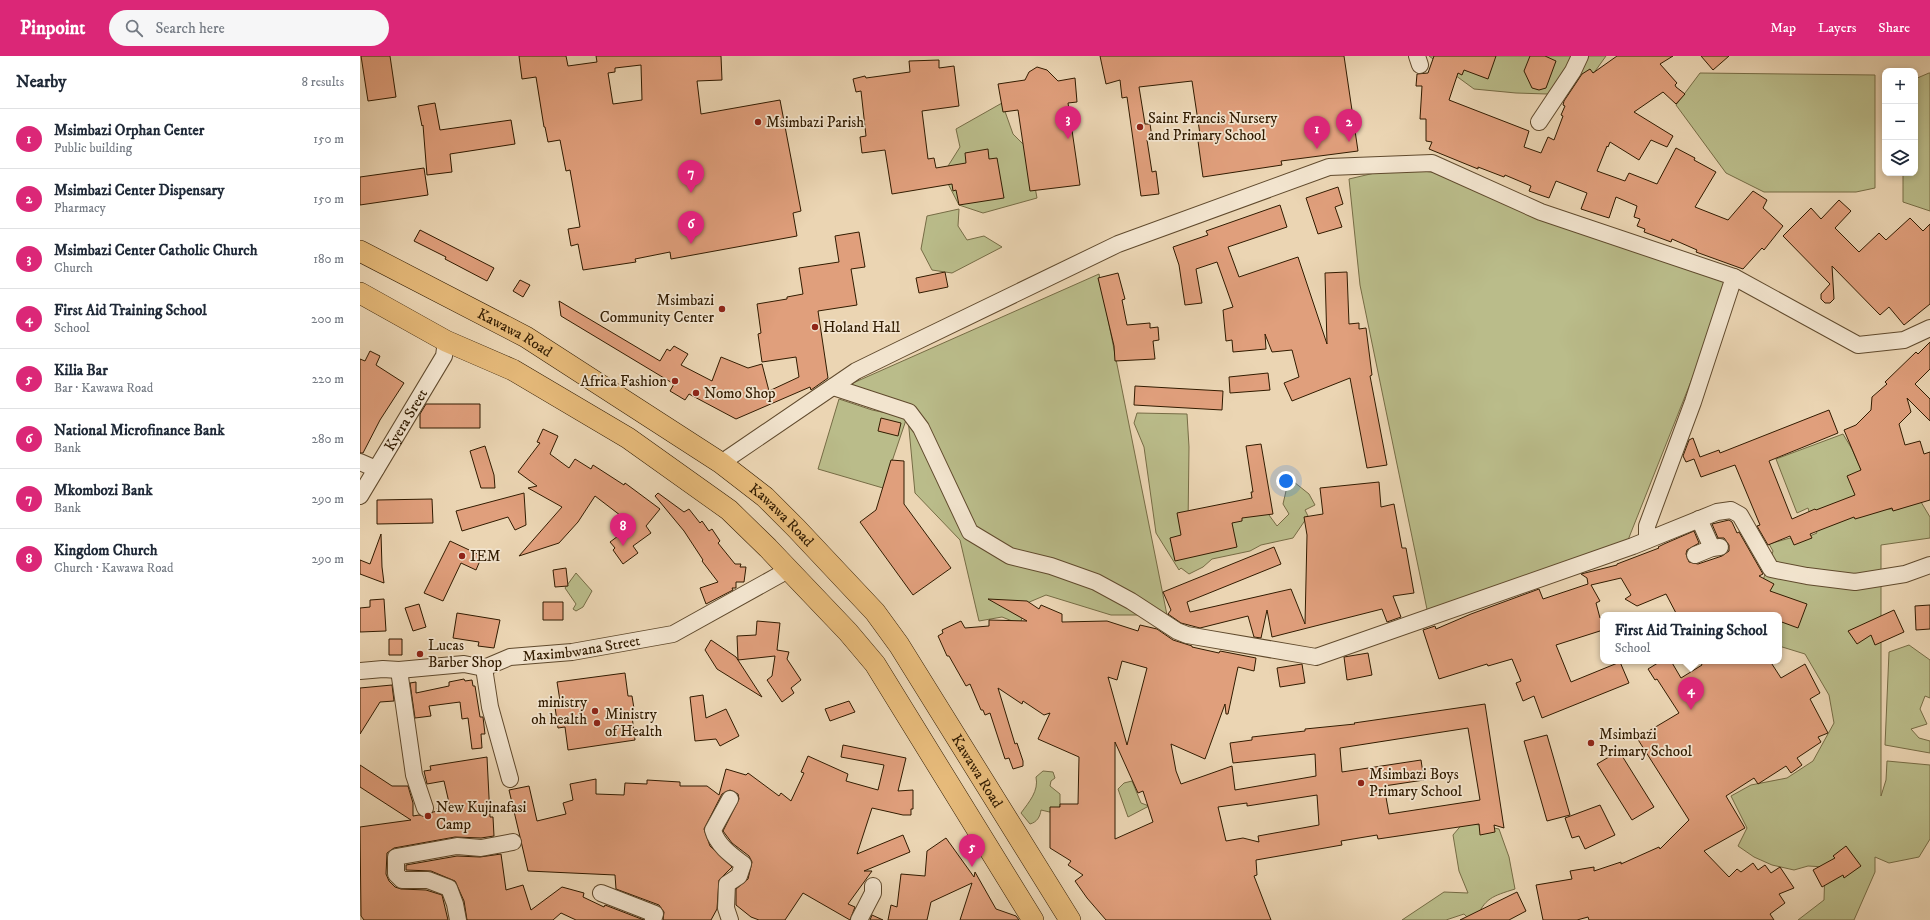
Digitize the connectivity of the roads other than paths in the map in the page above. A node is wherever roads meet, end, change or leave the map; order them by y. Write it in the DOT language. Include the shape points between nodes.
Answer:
graph roads {
  1 [pos="1580,56"];
  2 [pos="1540,122"];
  3 [pos="360,251"];
  4 [pos="1734,277"];
  5 [pos="360,293"];
  6 [pos="1930,328"];
  7 [pos="446,341"];
  8 [pos="833,387"];
  9 [pos="360,462"];
  10 [pos="722,463"];
  11 [pos="376,469"];
  12 [pos="360,496"];
  13 [pos="1699,519"];
  14 [pos="1647,540"];
  15 [pos="1695,555"];
  16 [pos="1930,565"];
  17 [pos="785,566"];
  18 [pos="484,668"];
  19 [pos="399,670"];
  20 [pos="360,671"];
  21 [pos="510,779"];
  22 [pos="730,799"];
  23 [pos="425,808"];
  24 [pos="513,842"];
  25 [pos="873,886"];
  26 [pos="601,893"];
  27 [pos="1032,919"];
  28 [pos="458,920"];
  29 [pos="653,920"];
  30 [pos="730,920"];
  31 [pos="859,920"];
  32 [pos="1070,920"];
  1 -- 2 [label="street"];
  3 -- 10 [label="main road, Kawawa Road" via="526,337"];
  4 -- 6 [label="street" via="1858,345 1904,340"];
  4 -- 8 [label="street" via="1541,212 1432,162 1329,167 1118,244 856,371"];
  4 -- 14 [label="street" via="1693,402 1647,526"];
  5 -- 7 [label="main road, Kawawa Road"];
  7 -- 11 [label="street, Kyera Sreet" via="444,356"];
  7 -- 17 [label="main road, Kawawa Road" via="513,370 628,438 728,510"];
  8 -- 10 [label="street"];
  8 -- 14 [label="street" via="909,412 922,428 970,532 1010,556 1051,566 1096,582 1177,631 1229,643 1316,657"];
  9 -- 11 [label="street"];
  10 -- 32 [label="main road, Kawawa Road" via="765,497 875,612 899,645"];
  11 -- 12 [label="street, Kyera Sreet"];
  13 -- 14 [label="street"];
  13 -- 15 [label="street" via="1716,547"];
  13 -- 16 [label="street" via="1731,510 1740,515 1771,569 1855,582 1906,574"];
  17 -- 18 [label="street, Maximbwana Street" via="781,574 673,634 572,652 510,657"];
  17 -- 27 [label="main road, Kawawa Road" via="875,664"];
  18 -- 19 [label="street" via="464,664"];
  18 -- 21 [label="street" via="490,707"];
  19 -- 20 [label="street"];
  19 -- 23 [label="street" via="414,774"];
  22 -- 30 [label="street" via="713,830 715,838 728,853 743,864 739,876 727,884 726,908"];
  24 -- 28 [label="street" via="481,848 457,846 396,857 396,874 402,880 428,880 449,888"];
  25 -- 31 [label="street" via="873,893"];
  26 -- 29 [label="street" via="655,914"];
}
